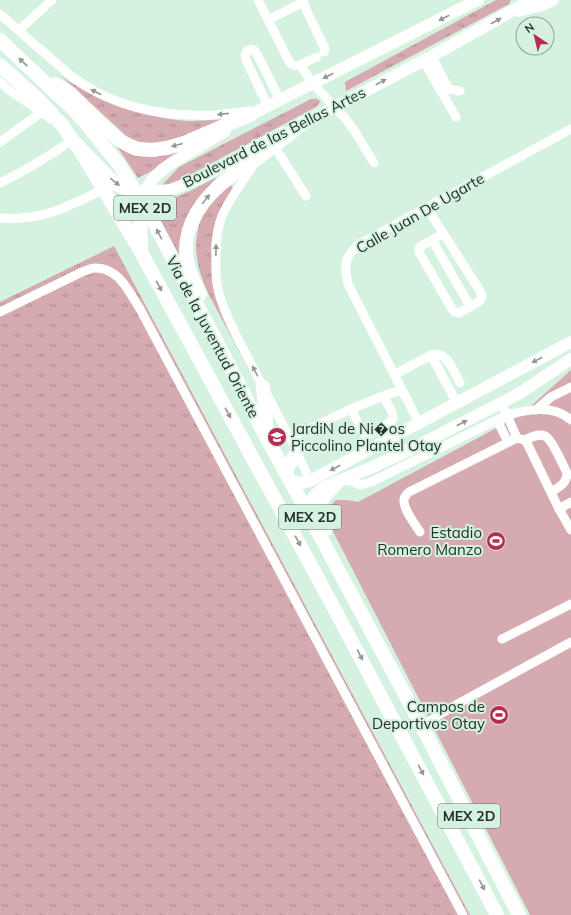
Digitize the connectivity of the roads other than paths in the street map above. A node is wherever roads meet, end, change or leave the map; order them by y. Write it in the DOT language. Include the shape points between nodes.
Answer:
graph roads {
  1 [pos="52,0"];
  2 [pos="258,0"];
  3 [pos="478,0"];
  4 [pos="531,0"];
  5 [pos="553,0"];
  6 [pos="303,1"];
  7 [pos="510,12"];
  8 [pos="0,14"];
  9 [pos="268,20"];
  10 [pos="19,30"];
  11 [pos="0,40"];
  12 [pos="427,58"];
  13 [pos="303,64"];
  14 [pos="0,65"];
  15 [pos="40,77"];
  16 [pos="0,82"];
  17 [pos="313,84"];
  18 [pos="460,91"];
  19 [pos="280,100"];
  20 [pos="334,107"];
  21 [pos="260,110"];
  22 [pos="44,111"];
  23 [pos="456,117"];
  24 [pos="307,121"];
  25 [pos="571,129"];
  26 [pos="0,142"];
  27 [pos="75,142"];
  28 [pos="272,143"];
  29 [pos="257,159"];
  30 [pos="374,163"];
  31 [pos="0,183"];
  32 [pos="104,189"];
  33 [pos="145,193"];
  34 [pos="306,196"];
  35 [pos="427,208"];
  36 [pos="0,218"];
  37 [pos="443,234"];
  38 [pos="432,240"];
  39 [pos="141,252"];
  40 [pos="470,306"];
  41 [pos="0,312"];
  42 [pos="571,342"];
  43 [pos="431,355"];
  44 [pos="571,359"];
  45 [pos="229,365"];
  46 [pos="394,375"];
  47 [pos="460,383"];
  48 [pos="264,387"];
  49 [pos="571,387"];
  50 [pos="402,390"];
  51 [pos="383,396"];
  52 [pos="457,403"];
  53 [pos="501,403"];
  54 [pos="351,409"];
  55 [pos="536,410"];
  56 [pos="507,415"];
  57 [pos="497,420"];
  58 [pos="571,420"];
  59 [pos="418,423"];
  60 [pos="290,438"];
  61 [pos="267,439"];
  62 [pos="520,439"];
  63 [pos="508,442"];
  64 [pos="297,452"];
  65 [pos="288,477"];
  66 [pos="342,480"];
  67 [pos="310,481"];
  68 [pos="551,492"];
  69 [pos="571,502"];
  70 [pos="559,509"];
  71 [pos="311,519"];
  72 [pos="571,530"];
  73 [pos="420,532"];
  74 [pos="571,604"];
  75 [pos="502,639"];
  76 [pos="571,642"];
  77 [pos="419,721"];
  78 [pos="463,915"];
  79 [pos="498,915"];
  80 [pos="520,915"];
  1 -- 10 [label="street"];
  2 -- 9 [label="street"];
  3 -- 17 [label="main road, Boulevard de las Bellas Artes, one-way"];
  4 -- 7 [label="main road, Boulevard de las Bellas Artes"];
  5 -- 7 [label="main road"];
  6 -- 9 [label="street"];
  6 -- 13 [label="street" via="325,48 320,55"];
  12 -- 7 [label="main road, Boulevard de las Bellas Artes, one-way"];
  8 -- 10 [label="street"];
  9 -- 13 [label="street" via="290,63 296,66"];
  21 -- 10 [label="street, one-way" via="214,115 154,112 131,106 111,99 79,81"];
  15 -- 11 [label="highway, MEX 2D, one-way"];
  12 -- 18 [label="street" via="449,88"];
  20 -- 12 [label="main road, Boulevard de las Bellas Artes, one-way"];
  12 -- 23 [label="street"];
  13 -- 17 [label="street"];
  14 -- 22 [label="highway, MEX 2D"];
  21 -- 15 [label="highway, one-way" via="184,143 152,150 138,149 120,140 70,93"];
  45 -- 15 [label="highway, Via de la Juventud Oriente / MEX 2D, one-way" via="120,166 84,121"];
  16 -- 22 [label="street"];
  17 -- 19 [label="main road, Boulevard de las Bellas Artes"];
  17 -- 20 [label="street"];
  19 -- 21 [label="main road, Boulevard de las Bellas Artes"];
  19 -- 21 [label="street" via="254,50 247,51 245,56"];
  20 -- 24 [label="main road, Boulevard de las Bellas Artes"];
  20 -- 30 [label="street" via="354,130"];
  21 -- 33 [label="main road, Boulevard de las Bellas Artes" via="166,167 154,178"];
  22 -- 26 [label="street"];
  22 -- 27 [label="highway, MEX 2D" via="63,126"];
  24 -- 28 [label="highway"];
  25 -- 35 [label="street, Calle Juan De Ugarte"];
  27 -- 31 [label="street"];
  27 -- 32 [label="highway, Via de la Juventud Oriente / MEX 2D"];
  27 -- 33 [label="highway, one-way" via="113,182 133,191"];
  28 -- 29 [label="highway"];
  28 -- 33 [label="main road, Boulevard de las Bellas Artes" via="186,184 170,190"];
  28 -- 34 [label="street"];
  45 -- 29 [label="highway, one-way" via="190,269 186,251 187,238 198,210 210,194 230,176"];
  48 -- 29 [label="street, one-way" via="227,318 218,289 216,267 217,235 222,217 229,201"];
  32 -- 36 [label="street" via="54,212 27,218"];
  32 -- 39 [label="highway, Via de la Juventud Oriente / MEX 2D"];
  33 -- 39 [label="highway" via="140,216"];
  35 -- 37 [label="street"];
  35 -- 46 [label="street, Calle Juan De Ugarte" via="358,245 346,260 348,284"];
  37 -- 38 [label="street"];
  37 -- 40 [label="street" via="482,296 480,301"];
  38 -- 40 [label="street"];
  38 -- 40 [label="street" via="421,246 419,252 455,312 459,313"];
  39 -- 79 [label="highway, Via de la Juventud Oriente / MEX 2D, one-way"];
  41 -- 78 [label="street" via="92,268 103,268 121,279 140,309"];
  42 -- 52 [label="main road, one-way"];
  43 -- 46 [label="street"];
  43 -- 47 [label="street" via="440,354 446,359"];
  43 -- 52 [label="street"];
  44 -- 53 [label="main road"];
  45 -- 61 [label="highway, Via de la Juventud Oriente / MEX 2D"];
  46 -- 50 [label="street, Calle Juan De Ugarte"];
  48 -- 60 [label="street"];
  48 -- 61 [label="highway"];
  49 -- 55 [label="street" via="551,397"];
  50 -- 51 [label="street"];
  50 -- 59 [label="street, Calle Juan De Ugarte"];
  51 -- 54 [label="street"];
  51 -- 54 [label="street" via="393,418 367,435 363,433"];
  52 -- 59 [label="main road"];
  53 -- 56 [label="street"];
  66 -- 53 [label="main road, one-way" via="417,446"];
  54 -- 60 [label="street"];
  55 -- 56 [label="street"];
  55 -- 58 [label="street" via="558,413"];
  56 -- 57 [label="street"];
  56 -- 62 [label="street"];
  57 -- 63 [label="street"];
  57 -- 66 [label="street" via="371,482 361,485"];
  59 -- 67 [label="main road, one-way"];
  60 -- 64 [label="street"];
  61 -- 65 [label="highway, Via de la Juventud Oriente / MEX 2D"];
  62 -- 63 [label="street"];
  62 -- 68 [label="street" via="527,444"];
  62 -- 68 [label="street" via="538,435 545,436 551,441 567,473 567,479"];
  63 -- 73 [label="street" via="409,492 405,497 405,507"];
  64 -- 65 [label="highway"];
  64 -- 67 [label="street"];
  65 -- 67 [label="main road" via="302,483"];
  65 -- 71 [label="highway, Via de la Juventud Oriente / MEX 2D"];
  66 -- 71 [label="main road" via="319,491 313,498 310,506"];
  66 -- 77 [label="highway" via="322,500 318,508 319,516 415,698"];
  68 -- 70 [label="street"];
  69 -- 70 [label="street"];
  70 -- 72 [label="street"];
  71 -- 77 [label="highway, Via de la Juventud Oriente / MEX 2D"];
  74 -- 75 [label="street"];
  76 -- 77 [label="street" via="454,706"];
  77 -- 80 [label="highway, Via de la Juventud Oriente / MEX 2D"];
}
